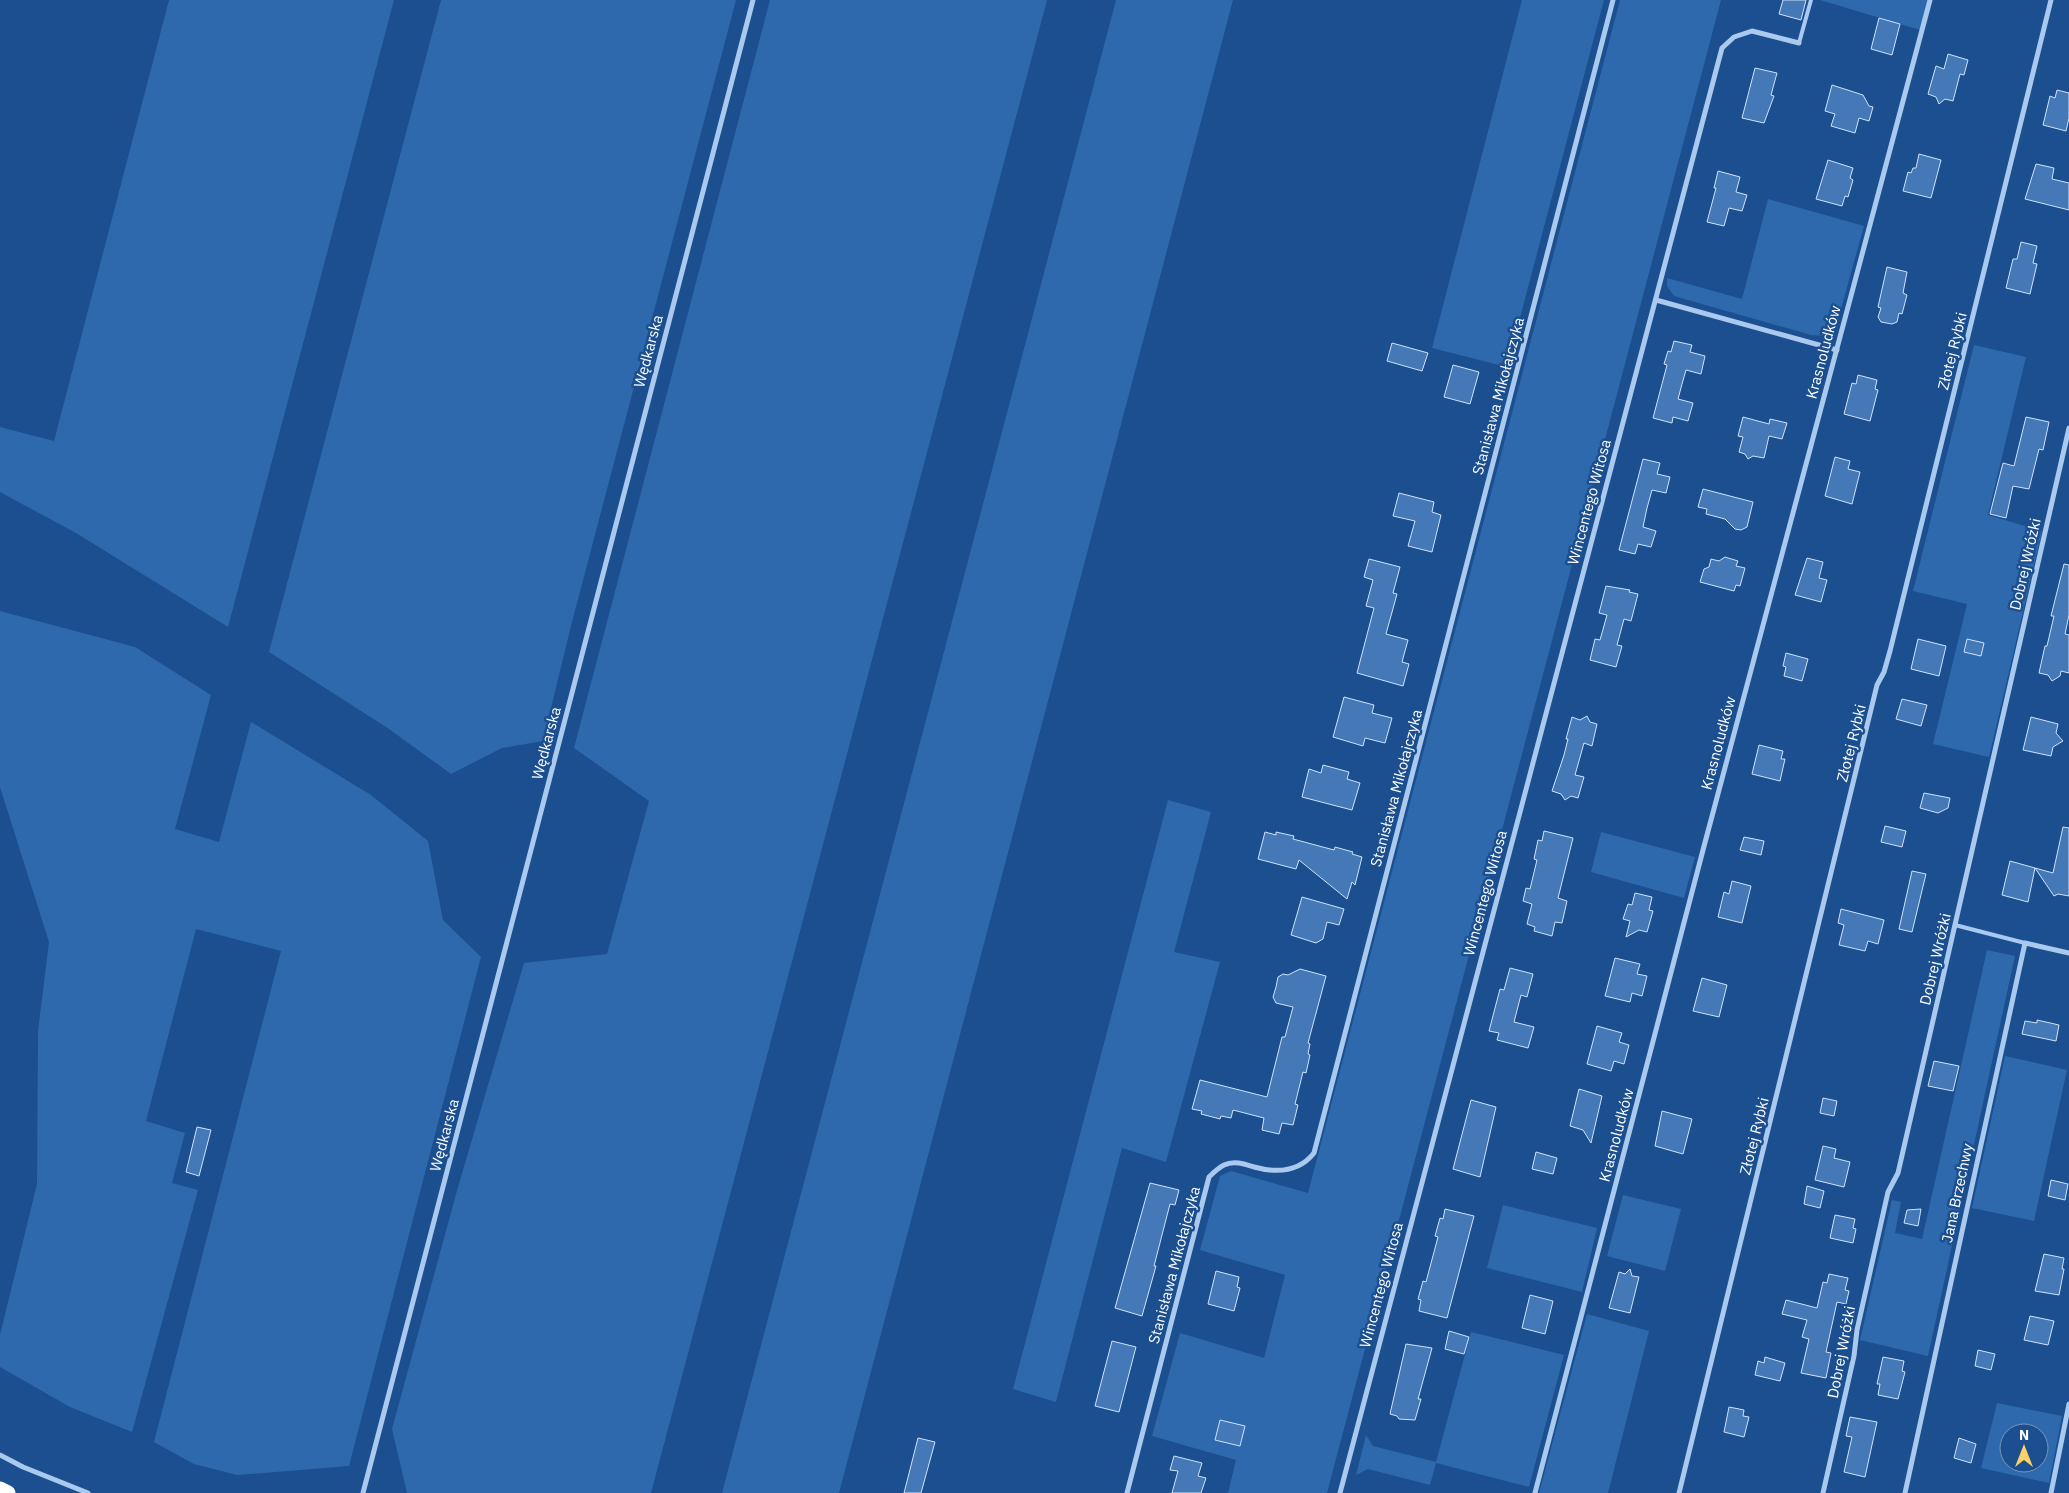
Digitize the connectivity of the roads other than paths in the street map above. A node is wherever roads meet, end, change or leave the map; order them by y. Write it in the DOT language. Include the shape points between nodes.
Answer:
graph roads {
  1 [pos="753,0"];
  2 [pos="1613,0"];
  3 [pos="1811,0"];
  4 [pos="1930,0"];
  5 [pos="2051,0"];
  6 [pos="1800,43"];
  7 [pos="1656,300"];
  8 [pos="1836,350"];
  9 [pos="2069,428"];
  10 [pos="1955,925"];
  11 [pos="2025,943"];
  12 [pos="2069,952"];
  13 [pos="2069,1404"];
  14 [pos="0,1455"];
  15 [pos="0,1489"];
  16 [pos="8,1493"];
  17 [pos="88,1493"];
  18 [pos="364,1493"];
  19 [pos="1127,1493"];
  20 [pos="1340,1493"];
  21 [pos="1534,1493"];
  22 [pos="1679,1493"];
  23 [pos="1823,1493"];
  24 [pos="1905,1493"];
  25 [pos="2051,1493"];
  1 -- 18 [label="street, Wędkarska"];
  2 -- 19 [label="street, Stanisława Mikołajczyka" via="1314,1153 1307,1162 1287,1170 1233,1162 1225,1164 1210,1177"];
  3 -- 6 [label="lane"];
  4 -- 8 [label="street, Krasnoludków"];
  5 -- 22 [label="street, Złotej Rybki" via="1890,651 1875,695"];
  6 -- 7 [label="street, Wincentego Witosa" via="1752,31 1734,37 1722,48"];
  7 -- 8 [label="street"];
  7 -- 20 [label="street, Wincentego Witosa"];
  8 -- 21 [label="street, Krasnoludków"];
  9 -- 10 [label="street, Dobrej Wróżki"];
  10 -- 11 [label="lane"];
  10 -- 23 [label="street, Dobrej Wróżki" via="1898,1173 1888,1192"];
  11 -- 12 [label="street"];
  11 -- 24 [label="street, Jana Brzechwy"];
  13 -- 25 [label="street"];
  14 -- 17 [label="street"];
  15 -- 16 [label="highway"];
}
